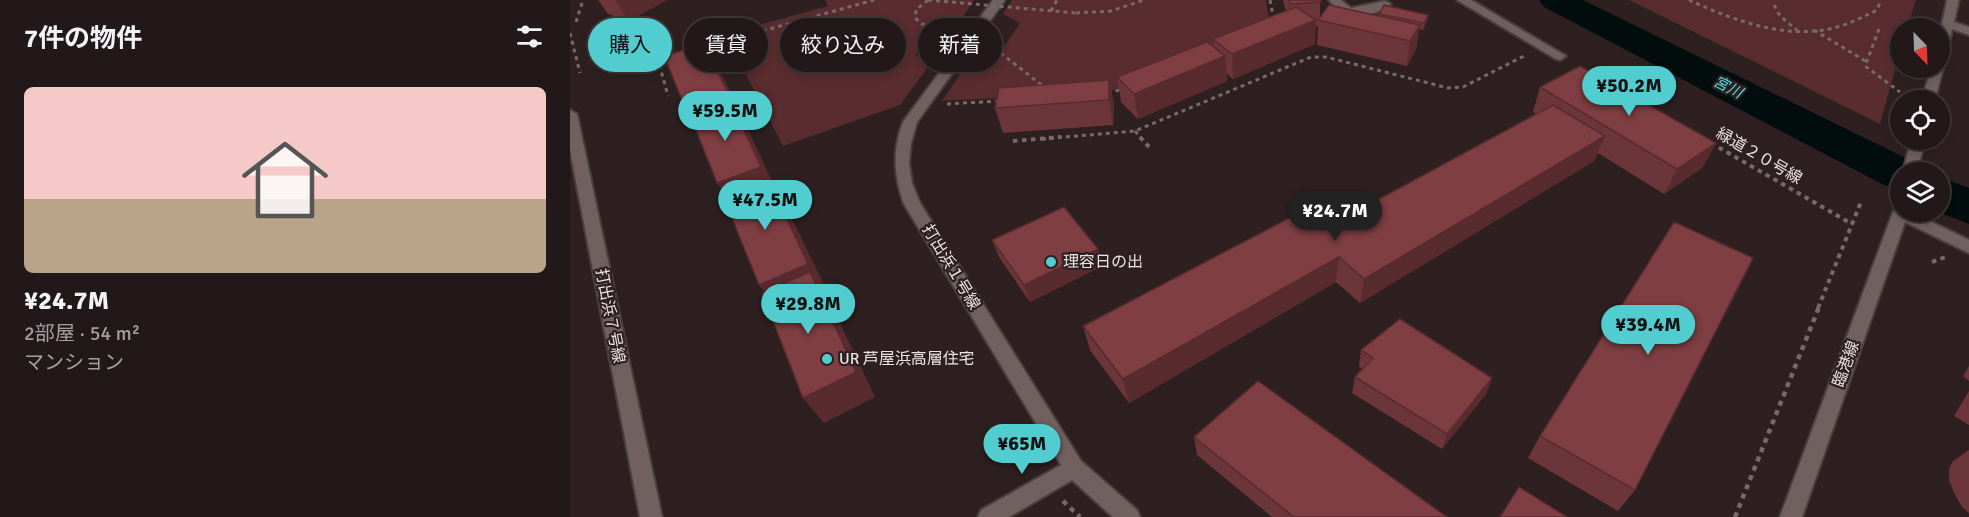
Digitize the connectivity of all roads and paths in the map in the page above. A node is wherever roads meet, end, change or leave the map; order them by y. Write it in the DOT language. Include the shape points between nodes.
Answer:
graph roads {
  1 [pos="584,0"];
  2 [pos="874,0"];
  3 [pos="923,0"];
  4 [pos="928,0"];
  5 [pos="999,0"];
  6 [pos="1057,0"];
  7 [pos="1144,0"];
  8 [pos="1270,0"];
  9 [pos="1335,0"];
  10 [pos="1462,0"];
  11 [pos="1689,0"];
  12 [pos="1881,0"];
  13 [pos="1953,0"];
  14 [pos="1386,1"];
  15 [pos="1774,5"];
  16 [pos="1051,11"];
  17 [pos="986,18"];
  18 [pos="1950,18"];
  19 [pos="576,22"];
  20 [pos="918,23"];
  21 [pos="1950,24"];
  22 [pos="1275,27"];
  23 [pos="1879,29"];
  24 [pos="768,30"];
  25 [pos="1814,30"];
  26 [pos="1798,31"];
  27 [pos="1969,31"];
  28 [pos="570,33"];
  29 [pos="1543,46"];
  30 [pos="1002,54"];
  31 [pos="1560,56"];
  32 [pos="1867,62"];
  33 [pos="662,72"];
  34 [pos="947,72"];
  35 [pos="580,73"];
  36 [pos="1127,87"];
  37 [pos="1897,90"];
  38 [pos="1049,91"];
  39 [pos="1106,95"];
  40 [pos="668,96"];
  41 [pos="1002,101"];
  42 [pos="922,106"];
  43 [pos="570,114"];
  44 [pos="1135,131"];
  45 [pos="1013,141"];
  46 [pos="1711,143"];
  47 [pos="1151,149"];
  48 [pos="1861,202"];
  49 [pos="1897,222"];
  50 [pos="1920,222"];
  51 [pos="1852,224"];
  52 [pos="1969,247"];
  53 [pos="1074,468"];
  54 [pos="1058,497"];
  55 [pos="651,517"];
  56 [pos="989,517"];
  57 [pos="1080,517"];
  58 [pos="1129,517"];
  59 [pos="1735,517"];
  60 [pos="1791,517"];
  1 -- 19 [label="path"];
  2 -- 24 [label="path"];
  3 -- 4 [label="path"];
  4 -- 16 [label="path, bridge"];
  4 -- 20 [label="path" via="914,16"];
  5 -- 17 [label="street, 打出浜１号線"];
  6 -- 16 [label="path"];
  7 -- 16 [label="path, bridge" via="1100,14"];
  8 -- 22 [label="path"];
  9 -- 14 [label="street" via="1343,10 1356,12"];
  10 -- 29 [label="street"];
  11 -- 26 [label="path" via="1753,26"];
  12 -- 25 [label="path" via="1878,10 1854,21"];
  13 -- 18 [label="street"];
  15 -- 26 [label="path" via="1780,16"];
  21 -- 27 [label="street"];
  23 -- 32 [label="path"];
  25 -- 26 [label="path"];
  25 -- 32 [label="path"];
  28 -- 35 [label="path"];
  29 -- 31 [label="street"];
  29 -- 44 [label="path" via="1463,87 1448,88 1326,57 1311,57"];
  30 -- 38 [label="path"];
  32 -- 37 [label="path" via="1865,66"];
  33 -- 40 [label="path"];
  34 -- 42 [label="street, 打出浜１号線"];
  36 -- 39 [label="path"];
  41 -- 42 [label="path"];
  42 -- 53 [label="street, 打出浜１号線" via="904,137 901,154 905,188"];
  43 -- 55 [label="street, 打出浜７号線"];
  44 -- 45 [label="path"];
  44 -- 47 [label="path"];
  46 -- 51 [label="path, 緑道２０号線"];
  48 -- 51 [label="path"];
  49 -- 60 [label="street, 臨港線"];
  50 -- 52 [label="street"];
  51 -- 59 [label="path"];
  53 -- 56 [label="street"];
  53 -- 58 [label="street, 打出浜１号線"];
  54 -- 57 [label="path"];
}
